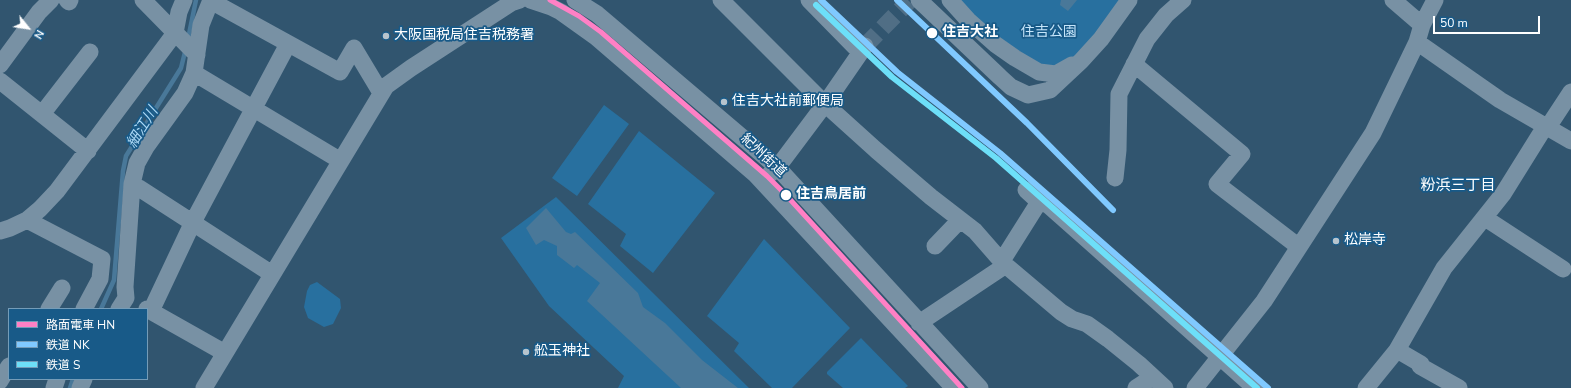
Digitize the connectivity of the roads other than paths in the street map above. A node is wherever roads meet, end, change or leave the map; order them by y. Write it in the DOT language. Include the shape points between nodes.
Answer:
graph roads {
  1 [pos="51,0"];
  2 [pos="67,0"];
  3 [pos="70,0"];
  4 [pos="143,0"];
  5 [pos="184,0"];
  6 [pos="211,0"];
  7 [pos="520,0"];
  8 [pos="530,0"];
  9 [pos="575,0"];
  10 [pos="722,0"];
  11 [pos="809,0"];
  12 [pos="913,0"];
  13 [pos="950,0"];
  14 [pos="1129,0"];
  15 [pos="1183,0"];
  16 [pos="1393,0"];
  17 [pos="1435,0"];
  18 [pos="1422,25"];
  19 [pos="175,33"];
  20 [pos="1417,42"];
  21 [pos="288,44"];
  22 [pos="90,52"];
  23 [pos="197,55"];
  24 [pos="1015,58"];
  25 [pos="1081,60"];
  26 [pos="1134,64"];
  27 [pos="0,65"];
  28 [pos="194,73"];
  29 [pos="1000,77"];
  30 [pos="0,81"];
  31 [pos="1571,92"];
  32 [pos="381,93"];
  33 [pos="825,104"];
  34 [pos="254,109"];
  35 [pos="42,114"];
  36 [pos="1547,126"];
  37 [pos="1571,141"];
  38 [pos="88,151"];
  39 [pos="341,161"];
  40 [pos="777,167"];
  41 [pos="1115,178"];
  42 [pos="762,181"];
  43 [pos="139,188"];
  44 [pos="1026,190"];
  45 [pos="1039,202"];
  46 [pos="1485,218"];
  47 [pos="26,220"];
  48 [pos="960,220"];
  49 [pos="193,222"];
  50 [pos="0,231"];
  51 [pos="935,246"];
  52 [pos="1299,247"];
  53 [pos="1003,263"];
  54 [pos="1564,269"];
  55 [pos="272,274"];
  56 [pos="62,288"];
  57 [pos="123,303"];
  58 [pos="50,308"];
  59 [pos="85,308"];
  60 [pos="141,308"];
  61 [pos="148,310"];
  62 [pos="919,323"];
  63 [pos="1397,350"];
  64 [pos="224,353"];
  65 [pos="1220,357"];
  66 [pos="8,368"];
  67 [pos="0,380"];
  68 [pos="1159,382"];
  69 [pos="204,388"];
  70 [pos="954,388"];
  71 [pos="980,388"];
  72 [pos="1136,388"];
  73 [pos="1195,388"];
  74 [pos="1254,388"];
  75 [pos="1366,388"];
  76 [pos="1459,388"];
  1 -- 27 [label="street"];
  2 -- 3 [label="street"];
  4 -- 19 [label="street"];
  5 -- 19 [label="street" via="178,12"];
  6 -- 21 [label="street"];
  6 -- 23 [label="street" via="201,25"];
  7 -- 32 [label="street" via="511,3 411,68 386,86"];
  8 -- 42 [label="street, 紀州街道" via="561,12 596,37"];
  9 -- 40 [label="street, 紀州街道" via="597,14"];
  10 -- 33 [label="street"];
  11 -- 33 [label="street" via="862,49"];
  12 -- 29 [label="street"];
  13 -- 24 [label="street" via="968,20"];
  14 -- 25 [label="street" via="1101,39"];
  15 -- 26 [label="street" via="1166,15 1147,39"];
  16 -- 18 [label="street"];
  17 -- 18 [label="street"];
  18 -- 20 [label="street"];
  19 -- 23 [label="street"];
  19 -- 38 [label="street"];
  20 -- 36 [label="street" via="1500,100"];
  20 -- 52 [label="street" via="1373,132"];
  21 -- 32 [label="street" via="340,72 354,48"];
  21 -- 34 [label="street"];
  22 -- 35 [label="street"];
  23 -- 28 [label="street"];
  24 -- 25 [label="street" via="1039,72 1056,74"];
  24 -- 29 [label="street" via="1018,65 1016,73 1009,78"];
  25 -- 29 [label="street" via="1050,90 1028,95"];
  26 -- 41 [label="street" via="1118,94"];
  26 -- 52 [label="street" via="1242,154 1217,184"];
  28 -- 34 [label="street"];
  28 -- 57 [label="street" via="185,93 136,163 132,184"];
  30 -- 35 [label="street"];
  31 -- 36 [label="street"];
  32 -- 39 [label="street"];
  33 -- 40 [label="street"];
  33 -- 48 [label="street"];
  34 -- 39 [label="street"];
  34 -- 49 [label="street"];
  35 -- 38 [label="street"];
  36 -- 37 [label="street"];
  36 -- 46 [label="street"];
  38 -- 47 [label="street" via="52,198"];
  39 -- 55 [label="street"];
  40 -- 42 [label="street"];
  40 -- 62 [label="street, 紀州街道"];
  42 -- 70 [label="street, 紀州街道"];
  43 -- 49 [label="street"];
  44 -- 45 [label="street"];
  45 -- 53 [label="street"];
  45 -- 65 [label="street" via="1048,204"];
  46 -- 54 [label="street"];
  46 -- 63 [label="street" via="1444,268"];
  47 -- 50 [label="street"];
  47 -- 59 [label="street" via="102,259 100,279"];
  48 -- 51 [label="street"];
  48 -- 53 [label="street" via="975,231"];
  49 -- 55 [label="street"];
  49 -- 61 [label="street"];
  52 -- 65 [label="street" via="1264,302"];
  53 -- 62 [label="street" via="1000,269"];
  53 -- 68 [label="street" via="1061,312 1087,324"];
  55 -- 64 [label="street"];
  56 -- 58 [label="street"];
  57 -- 60 [label="street"];
  61 -- 64 [label="street"];
  62 -- 71 [label="street, 紀州街道"];
  63 -- 75 [label="street"];
  63 -- 76 [label="street"];
  64 -- 69 [label="street"];
  65 -- 73 [label="street"];
  65 -- 74 [label="street"];
  66 -- 67 [label="street"];
  68 -- 72 [label="street"];
}
